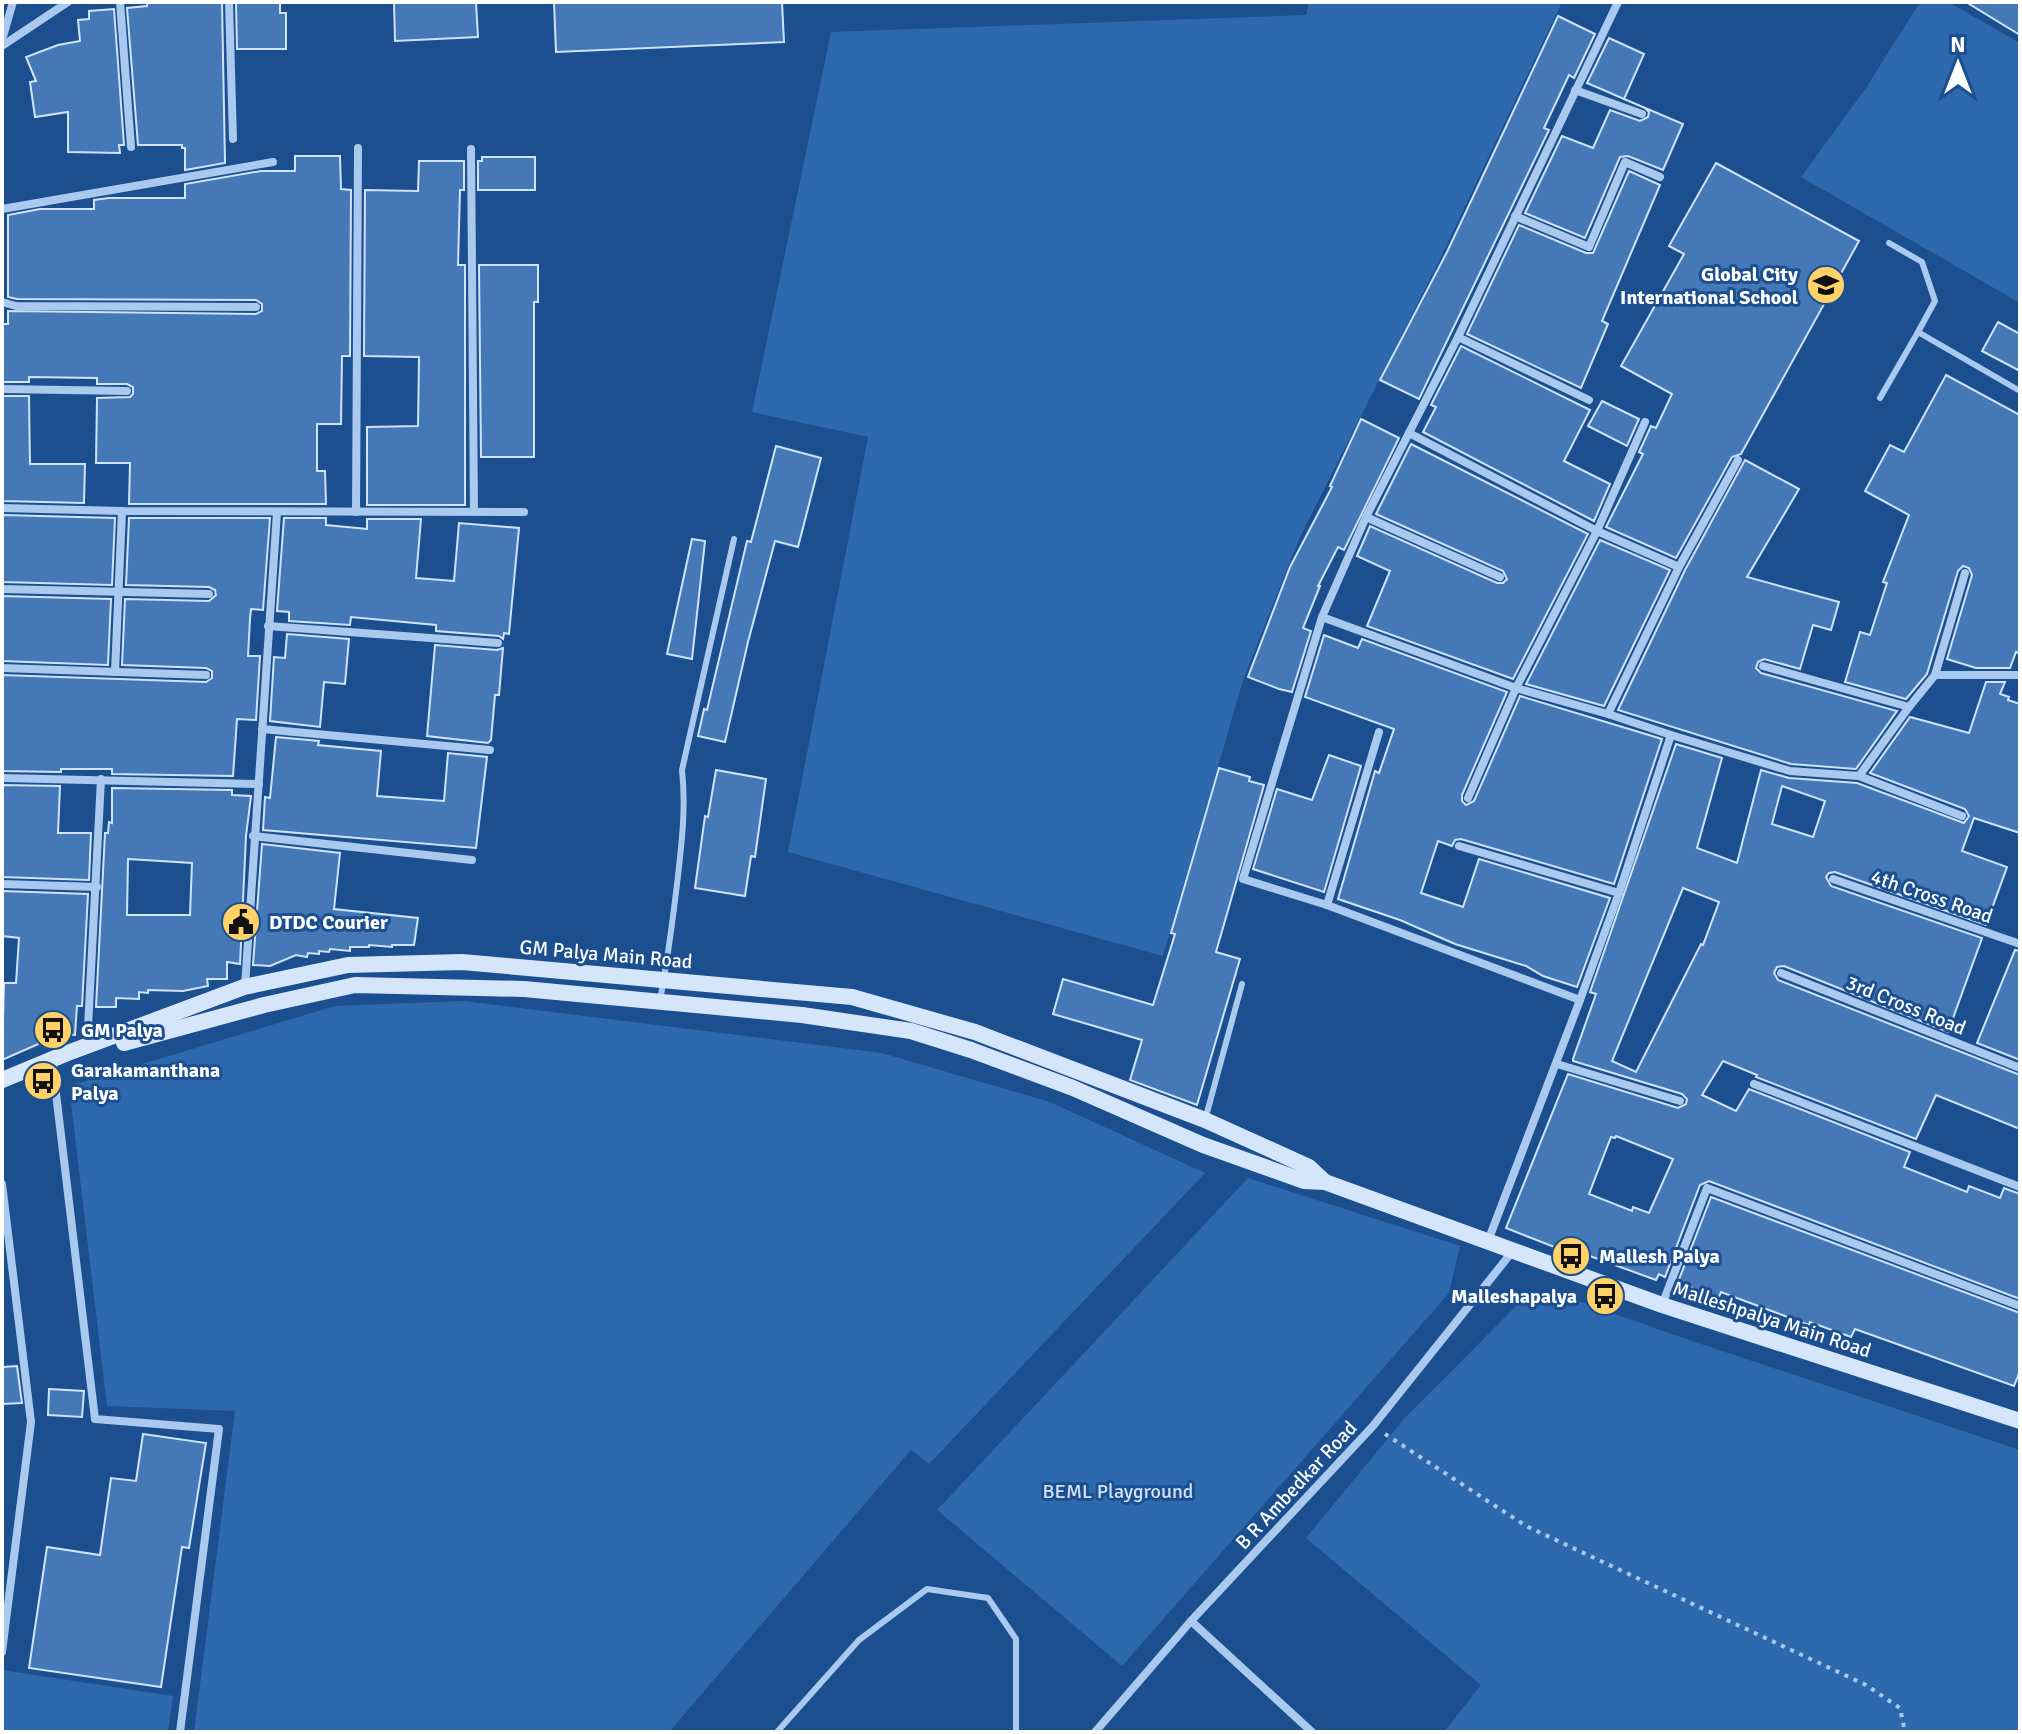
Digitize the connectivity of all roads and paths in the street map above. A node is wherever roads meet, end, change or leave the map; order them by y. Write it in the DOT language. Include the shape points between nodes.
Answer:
graph roads {
  1 [pos="13,2"];
  2 [pos="68,2"];
  3 [pos="120,2"];
  4 [pos="229,2"];
  5 [pos="1618,2"];
  6 [pos="2,43"];
  7 [pos="1575,90"];
  8 [pos="1642,114"];
  9 [pos="233,139"];
  10 [pos="131,147"];
  11 [pos="358,148"];
  12 [pos="471,149"];
  13 [pos="273,162"];
  14 [pos="1660,177"];
  15 [pos="2,209"];
  16 [pos="1515,216"];
  17 [pos="1889,243"];
  18 [pos="2,302"];
  19 [pos="256,307"];
  20 [pos="1918,332"];
  21 [pos="1458,337"];
  22 [pos="2,389"];
  23 [pos="127,391"];
  24 [pos="2020,391"];
  25 [pos="1880,398"];
  26 [pos="1589,400"];
  27 [pos="1645,422"];
  28 [pos="1409,433"];
  29 [pos="1738,460"];
  30 [pos="2,508"];
  31 [pos="122,511"];
  32 [pos="474,511"];
  33 [pos="277,512"];
  34 [pos="356,512"];
  35 [pos="524,512"];
  36 [pos="1366,517"];
  37 [pos="1597,531"];
  38 [pos="734,539"];
  39 [pos="1679,567"];
  40 [pos="1965,573"];
  41 [pos="1500,577"];
  42 [pos="2,589"];
  43 [pos="118,591"];
  44 [pos="209,594"];
  45 [pos="1322,617"];
  46 [pos="268,626"];
  47 [pos="498,643"];
  48 [pos="1763,666"];
  49 [pos="2,668"];
  50 [pos="115,672"];
  51 [pos="206,675"];
  52 [pos="1935,675"];
  53 [pos="2020,675"];
  54 [pos="1516,688"];
  55 [pos="1909,707"];
  56 [pos="1608,714"];
  57 [pos="262,729"];
  58 [pos="1379,732"];
  59 [pos="1671,735"];
  60 [pos="490,750"];
  61 [pos="1859,776"];
  62 [pos="2,778"];
  63 [pos="101,779"];
  64 [pos="259,784"];
  65 [pos="1468,798"];
  66 [pos="1962,816"];
  67 [pos="253,836"];
  68 [pos="1459,846"];
  69 [pos="472,860"];
  70 [pos="1833,879"];
  71 [pos="2,884"];
  72 [pos="97,887"];
  73 [pos="1619,893"];
  74 [pos="1327,905"];
  75 [pos="2020,944"];
  76 [pos="1781,973"];
  77 [pos="664,979"];
  78 [pos="1242,984"];
  79 [pos="244,987"];
  80 [pos="660,1000"];
  81 [pos="1580,1000"];
  82 [pos="87,1046"];
  83 [pos="58,1057"];
  84 [pos="1557,1064"];
  85 [pos="2020,1068"];
  86 [pos="2,1080"];
  87 [pos="1754,1084"];
  88 [pos="1680,1101"];
  89 [pos="1205,1120"];
  90 [pos="1325,1182"];
  91 [pos="2,1184"];
  92 [pos="2020,1187"];
  93 [pos="1487,1242"];
  94 [pos="1512,1252"];
  95 [pos="1662,1305"];
  96 [pos="2020,1306"];
  97 [pos="2020,1421"];
  98 [pos="1373,1426"];
  99 [pos="1191,1621"];
  100 [pos="2,1652"];
  101 [pos="180,1732"];
  102 [pos="777,1732"];
  103 [pos="1016,1732"];
  104 [pos="1095,1732"];
  105 [pos="1312,1732"];
  106 [pos="1905,1732"];
  1 -- 6 [label="street"];
  2 -- 6 [label="street"];
  3 -- 10 [label="street"];
  4 -- 9 [label="street"];
  5 -- 7 [label="street"];
  7 -- 8 [label="street"];
  7 -- 16 [label="street"];
  11 -- 34 [label="street"];
  12 -- 32 [label="street"];
  13 -- 15 [label="street"];
  14 -- 16 [label="street" via="1625,162 1589,247"];
  16 -- 21 [label="street"];
  17 -- 20 [label="lane" via="1922,262 1931,288 1935,301"];
  18 -- 19 [label="street"];
  20 -- 24 [label="lane"];
  20 -- 25 [label="lane"];
  21 -- 26 [label="street"];
  21 -- 28 [label="street"];
  22 -- 23 [label="street"];
  27 -- 37 [label="street"];
  28 -- 36 [label="street"];
  28 -- 37 [label="street"];
  29 -- 39 [label="street"];
  30 -- 31 [label="street"];
  31 -- 33 [label="street"];
  31 -- 43 [label="street"];
  32 -- 34 [label="street"];
  32 -- 35 [label="street"];
  33 -- 34 [label="street"];
  33 -- 46 [label="street"];
  36 -- 41 [label="street"];
  36 -- 45 [label="street"];
  37 -- 39 [label="street"];
  37 -- 54 [label="street"];
  38 -- 77 [label="lane" via="682,770 685,801"];
  39 -- 56 [label="street"];
  40 -- 52 [label="street"];
  42 -- 43 [label="street"];
  43 -- 44 [label="street"];
  43 -- 50 [label="street"];
  45 -- 54 [label="street"];
  45 -- 74 [label="street" via="1243,879"];
  46 -- 47 [label="street"];
  46 -- 57 [label="street"];
  48 -- 55 [label="street"];
  49 -- 50 [label="street"];
  50 -- 51 [label="street"];
  52 -- 53 [label="street"];
  52 -- 55 [label="street"];
  54 -- 56 [label="street"];
  54 -- 65 [label="street"];
  55 -- 61 [label="street"];
  56 -- 59 [label="street"];
  57 -- 60 [label="street"];
  57 -- 64 [label="street"];
  58 -- 74 [label="street"];
  59 -- 61 [label="street" via="1790,771"];
  59 -- 73 [label="street"];
  61 -- 66 [label="street"];
  62 -- 63 [label="street"];
  63 -- 64 [label="street"];
  63 -- 72 [label="street"];
  64 -- 67 [label="street"];
  67 -- 69 [label="street"];
  67 -- 79 [label="street"];
  68 -- 73 [label="street"];
  70 -- 75 [label="street, 4th Cross Road"];
  71 -- 72 [label="street"];
  72 -- 82 [label="street"];
  73 -- 81 [label="street"];
  74 -- 81 [label="street"];
  76 -- 85 [label="street, 3rd Cross Road"];
  77 -- 79 [label="main road, GM Palya Main Road" via="462,962 348,965"];
  77 -- 80 [label="lane"];
  77 -- 89 [label="main road, GM Palya Main Road" via="852,997 975,1032"];
  78 -- 89 [label="lane"];
  79 -- 82 [label="main road, GM Palya Main Road"];
  80 -- 83 [label="main road" via="524,989 355,985"];
  80 -- 90 [label="main road" via="911,1031 1073,1088 1203,1145 1304,1181"];
  81 -- 84 [label="street"];
  82 -- 83 [label="main road, GM Palya Main Road"];
  83 -- 86 [label="main road, GM Palya Main Road"];
  83 -- 101 [label="street" via="95,1419 219,1429"];
  84 -- 88 [label="street"];
  84 -- 93 [label="street"];
  87 -- 92 [label="street"];
  89 -- 90 [label="main road, Malleshpalya Main Road" via="1309,1167"];
  90 -- 93 [label="main road, Malleshpalya Main Road"];
  91 -- 100 [label="street" via="31,1422"];
  93 -- 94 [label="main road, Malleshpalya Main Road"];
  94 -- 95 [label="main road, Malleshpalya Main Road"];
  94 -- 98 [label="street, B R Ambedkar Road"];
  95 -- 96 [label="street" via="1707,1188"];
  95 -- 97 [label="main road, Malleshpalya Main Road"];
  98 -- 99 [label="street, B R Ambedkar Road"];
  98 -- 106 [label="path" via="1526,1526 1866,1685 1900,1708"];
  99 -- 104 [label="street, B R Ambedkar Road"];
  99 -- 105 [label="street"];
  102 -- 103 [label="lane" via="859,1640 927,1589 988,1598 1016,1639"];
}
